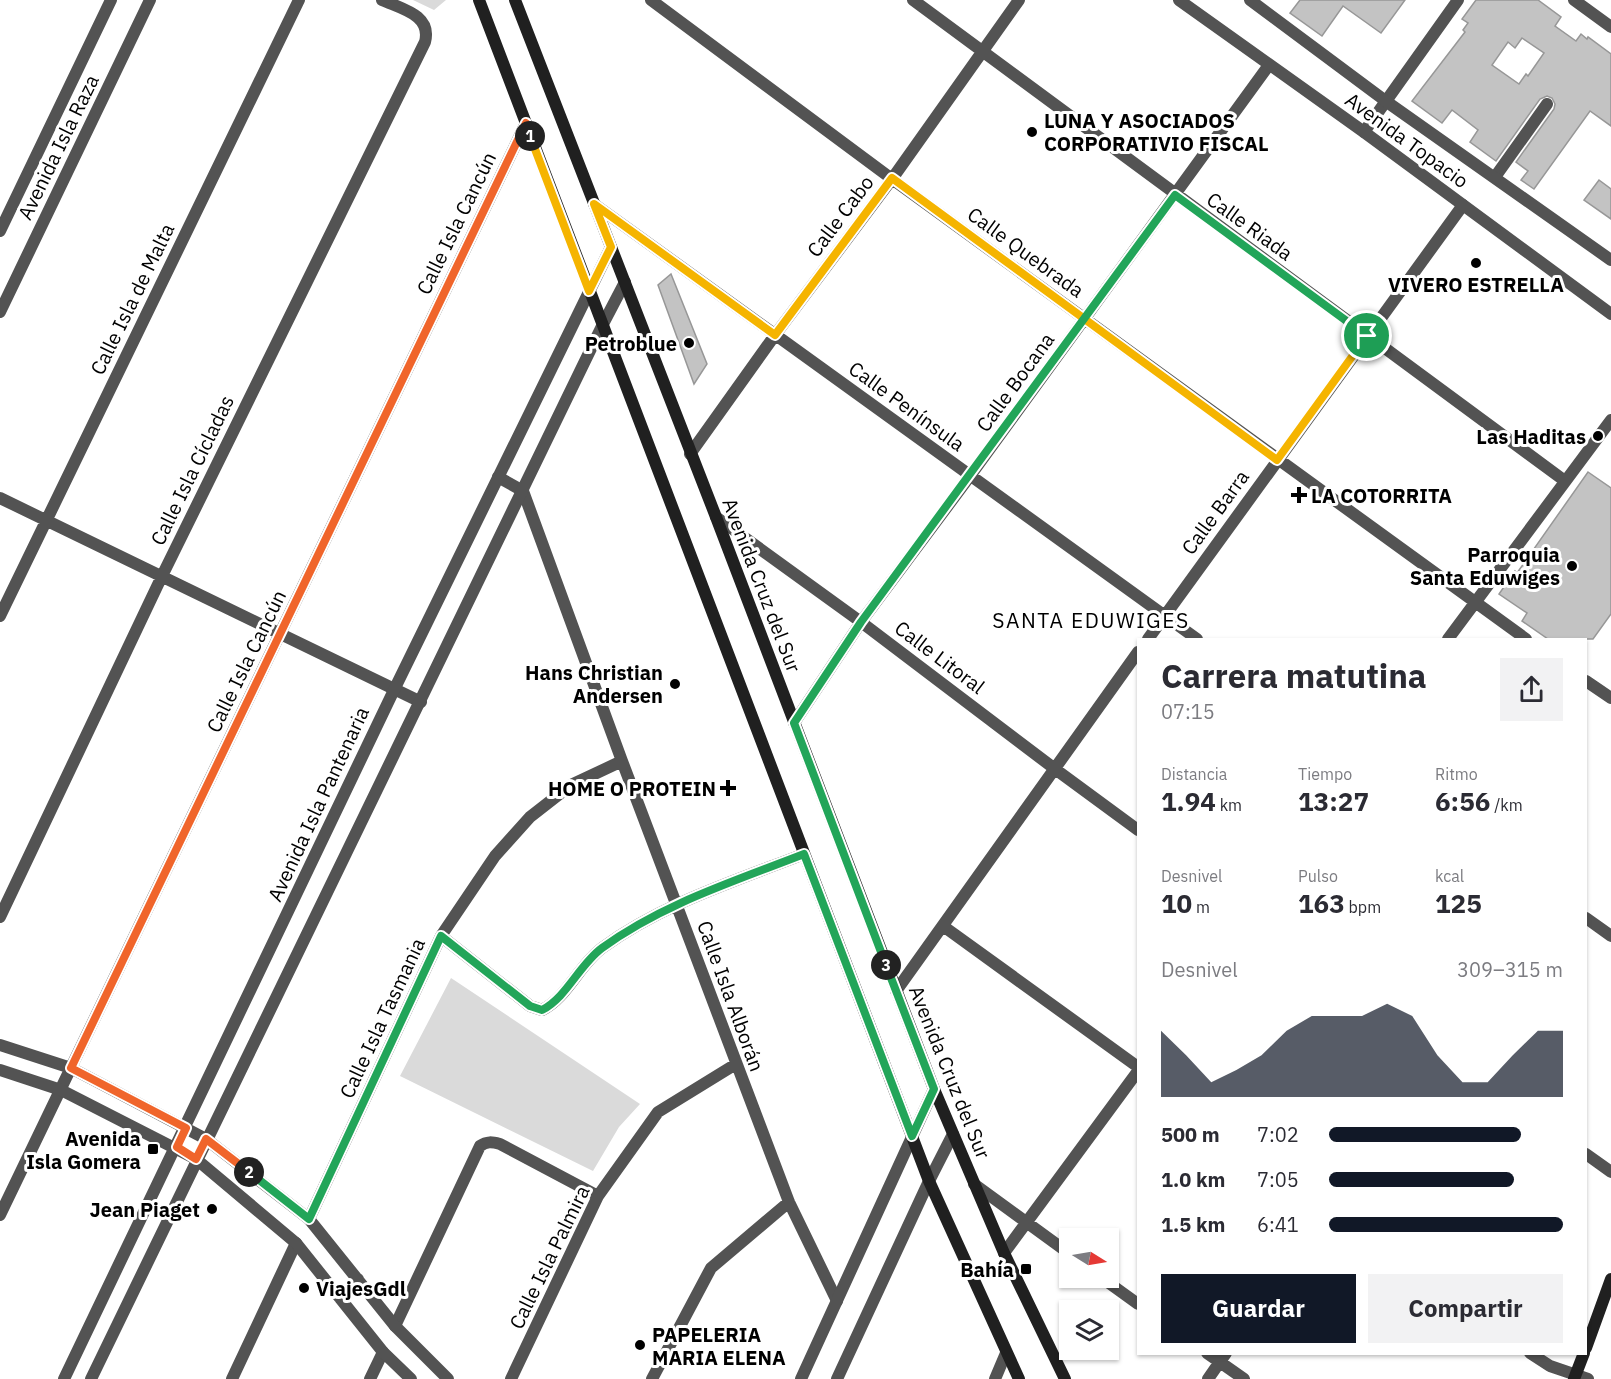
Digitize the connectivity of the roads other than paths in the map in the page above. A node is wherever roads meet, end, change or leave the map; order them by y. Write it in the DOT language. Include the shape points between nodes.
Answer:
graph roads {
  1 [pos="111,0"];
  2 [pos="150,0"];
  3 [pos="299,0"];
  4 [pos="382,0"];
  5 [pos="479,0"];
  6 [pos="514,0"];
  7 [pos="651,0"];
  8 [pos="913,0"];
  9 [pos="1019,0"];
  10 [pos="1179,0"];
  11 [pos="1250,0"];
  12 [pos="1458,0"];
  13 [pos="1574,0"];
  14 [pos="1611,27"];
  15 [pos="983,50"];
  16 [pos="1269,64"];
  17 [pos="1387,102"];
  18 [pos="1547,104"];
  19 [pos="526,123"];
  20 [pos="1364,132"];
  21 [pos="1495,177"];
  22 [pos="892,178"];
  23 [pos="1175,195"];
  24 [pos="594,204"];
  25 [pos="1463,205"];
  26 [pos="0,231"];
  27 [pos="611,247"];
  28 [pos="1611,260"];
  29 [pos="625,282"];
  30 [pos="589,291"];
  31 [pos="0,312"];
  32 [pos="1611,314"];
  33 [pos="1084,319"];
  34 [pos="602,326"];
  35 [pos="775,335"];
  36 [pos="1367,336"];
  37 [pos="1611,420"];
  38 [pos="690,454"];
  39 [pos="1277,460"];
  40 [pos="970,476"];
  41 [pos="498,477"];
  42 [pos="1565,481"];
  43 [pos="523,491"];
  44 [pos="0,498"];
  45 [pos="716,517"];
  46 [pos="46,520"];
  47 [pos="162,576"];
  48 [pos="1474,603"];
  49 [pos="0,616"];
  50 [pos="1164,616"];
  51 [pos="861,622"];
  52 [pos="280,634"];
  53 [pos="1149,638"];
  54 [pos="1196,638"];
  55 [pos="1449,638"];
  56 [pos="1525,638"];
  57 [pos="1137,653"];
  58 [pos="1587,682"];
  59 [pos="394,690"];
  60 [pos="1611,698"];
  61 [pos="421,702"];
  62 [pos="794,723"];
  63 [pos="622,761"];
  64 [pos="1055,769"];
  65 [pos="1137,829"];
  66 [pos="804,854"];
  67 [pos="676,904"];
  68 [pos="0,917"];
  69 [pos="1587,919"];
  70 [pos="943,926"];
  71 [pos="441,936"];
  72 [pos="1611,936"];
  73 [pos="896,991"];
  74 [pos="0,1045"];
  75 [pos="736,1064"];
  76 [pos="71,1068"];
  77 [pos="1137,1068"];
  78 [pos="0,1070"];
  79 [pos="1137,1070"];
  80 [pos="934,1089"];
  81 [pos="61,1090"];
  82 [pos="186,1128"];
  83 [pos="953,1134"];
  84 [pos="912,1136"];
  85 [pos="206,1139"];
  86 [pos="177,1147"];
  87 [pos="1587,1155"];
  88 [pos="196,1159"];
  89 [pos="1611,1172"];
  90 [pos="929,1181"];
  91 [pos="974,1184"];
  92 [pos="598,1196"];
  93 [pos="789,1202"];
  94 [pos="0,1215"];
  95 [pos="309,1219"];
  96 [pos="1026,1223"];
  97 [pos="296,1243"];
  98 [pos="1059,1246"];
  99 [pos="1004,1253"];
  100 [pos="357,1279"];
  101 [pos="1611,1279"];
  102 [pos="1116,1288"];
  103 [pos="340,1298"];
  104 [pos="837,1301"];
  105 [pos="1137,1303"];
  106 [pos="395,1326"];
  107 [pos="1587,1345"];
  108 [pos="383,1352"];
  109 [pos="1006,1353"];
  110 [pos="1533,1355"];
  111 [pos="1583,1355"];
  112 [pos="1223,1358"];
  113 [pos="1575,1377"];
  114 [pos="64,1379"];
  115 [pos="91,1379"];
  116 [pos="232,1379"];
  117 [pos="370,1379"];
  118 [pos="411,1379"];
  119 [pos="448,1379"];
  120 [pos="511,1379"];
  121 [pos="652,1379"];
  122 [pos="801,1379"];
  123 [pos="837,1379"];
  124 [pos="995,1379"];
  125 [pos="1019,1379"];
  126 [pos="1065,1379"];
  127 [pos="1208,1379"];
  128 [pos="1244,1379"];
  129 [pos="1588,1379"];
  1 -- 26 [label="street, Avenida Isla Raza"];
  2 -- 31 [label="street, Avenida Isla Raza"];
  3 -- 46 [label="street, Calle Isla de Malta"];
  4 -- 47 [label="street, Calle Isla Cícladas" via="419,17 426,27 425,42"];
  5 -- 19 [label="main road"];
  6 -- 24 [label="main road, Avenida Cruz del Sur"];
  7 -- 22 [label="street, Calle Quebrada"];
  8 -- 15 [label="street, Calle Riada"];
  9 -- 15 [label="street, Calle Cabo"];
  10 -- 16 [label="street, Avenida Topacio"];
  11 -- 17 [label="street, Avenida Topacio"];
  12 -- 17 [label="street"];
  13 -- 14 [label="street"];
  15 -- 22 [label="street, Calle Cabo"];
  15 -- 23 [label="street, Calle Riada"];
  16 -- 20 [label="street, Avenida Topacio"];
  16 -- 23 [label="street, Calle Bocana"];
  17 -- 20 [label="street"];
  17 -- 21 [label="street, Avenida Topacio"];
  18 -- 21 [label="street"];
  19 -- 30 [label="main road"];
  19 -- 52 [label="street, Calle Isla Cancún"];
  20 -- 25 [label="street, Avenida Topacio"];
  21 -- 28 [label="street, Avenida Topacio"];
  22 -- 33 [label="street, Calle Quebrada"];
  22 -- 35 [label="street, Calle Cabo"];
  23 -- 33 [label="street, Calle Bocana"];
  23 -- 36 [label="street, Calle Riada"];
  24 -- 27 [label="main road, Avenida Cruz del Sur"];
  24 -- 35 [label="street, Calle Península"];
  25 -- 32 [label="street, Avenida Topacio"];
  25 -- 36 [label="street, Calle Barra"];
  27 -- 29 [label="main road, Avenida Cruz del Sur"];
  27 -- 30 [label="street, Avenida Isla Pantenaria"];
  29 -- 34 [label="street"];
  29 -- 38 [label="main road, Avenida Cruz del Sur"];
  30 -- 34 [label="main road"];
  30 -- 41 [label="street, Avenida Isla Pantenaria"];
  33 -- 39 [label="street, Calle Quebrada"];
  33 -- 40 [label="street, Calle Bocana"];
  34 -- 43 [label="street"];
  34 -- 66 [label="main road"];
  35 -- 38 [label="street, Calle Cabo"];
  35 -- 40 [label="street, Calle Península"];
  36 -- 39 [label="street, Calle Barra"];
  36 -- 42 [label="street, Calle Riada"];
  37 -- 42 [label="street"];
  38 -- 45 [label="main road, Avenida Cruz del Sur"];
  39 -- 48 [label="street, Calle Quebrada"];
  39 -- 50 [label="street, Calle Barra"];
  40 -- 50 [label="street, Calle Península"];
  40 -- 51 [label="street, Calle Bocana"];
  41 -- 43 [label="street"];
  41 -- 59 [label="street, Avenida Isla Pantenaria"];
  42 -- 48 [label="street"];
  43 -- 61 [label="street"];
  43 -- 63 [label="street, Calle Isla Alborán"];
  44 -- 46 [label="street"];
  45 -- 51 [label="street, Calle Litoral"];
  45 -- 62 [label="main road, Avenida Cruz del Sur"];
  46 -- 47 [label="street"];
  46 -- 49 [label="street, Calle Isla de Malta"];
  47 -- 52 [label="street"];
  47 -- 68 [label="street, Calle Isla Cícladas"];
  48 -- 55 [label="street"];
  48 -- 56 [label="street, Calle Quebrada"];
  50 -- 53 [label="street, Calle Barra"];
  50 -- 54 [label="street, Calle Península"];
  51 -- 62 [label="street, Calle Bocana"];
  51 -- 64 [label="street, Calle Litoral"];
  52 -- 59 [label="street"];
  52 -- 76 [label="street, Calle Isla Cancún"];
  57 -- 64 [label="street"];
  58 -- 60 [label="street"];
  59 -- 61 [label="street"];
  59 -- 82 [label="street, Avenida Isla Pantenaria"];
  61 -- 85 [label="street"];
  62 -- 73 [label="main road, Avenida Cruz del Sur"];
  63 -- 67 [label="street, Calle Isla Alborán"];
  63 -- 71 [label="street, Calle Isla Tasmania" via="572,785 530,817 495,856"];
  64 -- 65 [label="street, Calle Litoral"];
  64 -- 70 [label="street"];
  66 -- 67 [label="street"];
  66 -- 84 [label="main road"];
  67 -- 71 [label="street" via="600,950 553,1003 542,1010 530,1006"];
  67 -- 75 [label="street, Calle Isla Alborán"];
  69 -- 72 [label="street"];
  70 -- 73 [label="street"];
  70 -- 77 [label="street"];
  71 -- 95 [label="street, Calle Isla Tasmania"];
  73 -- 80 [label="main road, Avenida Cruz del Sur"];
  74 -- 76 [label="street"];
  75 -- 92 [label="street, Calle Isla Palmira" via="658,1112"];
  75 -- 93 [label="street, Calle Isla Alborán"];
  76 -- 81 [label="street, Calle Isla Cancún"];
  76 -- 82 [label="street"];
  78 -- 81 [label="street"];
  79 -- 96 [label="street"];
  80 -- 83 [label="main road, Avenida Cruz del Sur"];
  80 -- 84 [label="street"];
  81 -- 86 [label="street"];
  81 -- 94 [label="street, Calle Isla Cancún"];
  82 -- 85 [label="street"];
  82 -- 86 [label="street, Avenida Isla Pantenaria"];
  83 -- 90 [label="street"];
  83 -- 91 [label="main road, Avenida Cruz del Sur"];
  84 -- 90 [label="main road"];
  84 -- 104 [label="street"];
  85 -- 88 [label="street"];
  85 -- 95 [label="street"];
  86 -- 88 [label="street"];
  86 -- 114 [label="street, Avenida Isla Pantenaria"];
  87 -- 89 [label="street"];
  88 -- 97 [label="street"];
  88 -- 115 [label="street"];
  90 -- 109 [label="main road"];
  90 -- 123 [label="street"];
  91 -- 96 [label="street"];
  91 -- 99 [label="main road, Avenida Cruz del Sur"];
  92 -- 106 [label="street" via="500,1144 488,1142 480,1146"];
  92 -- 120 [label="street, Calle Isla Palmira"];
  93 -- 104 [label="street, Calle Isla Alborán"];
  93 -- 121 [label="street" via="711,1268"];
  95 -- 100 [label="street"];
  96 -- 98 [label="street"];
  96 -- 99 [label="street"];
  97 -- 103 [label="street"];
  97 -- 116 [label="street"];
  99 -- 126 [label="main road, Avenida Cruz del Sur"];
  100 -- 103 [label="street"];
  100 -- 106 [label="street"];
  101 -- 107 [label="main road"];
  102 -- 105 [label="street"];
  103 -- 108 [label="street"];
  104 -- 122 [label="street"];
  106 -- 119 [label="street"];
  108 -- 117 [label="street"];
  108 -- 118 [label="street"];
  109 -- 124 [label="street"];
  109 -- 125 [label="main road"];
  110 -- 113 [label="street"];
  111 -- 113 [label="main road"];
  112 -- 127 [label="street"];
  112 -- 128 [label="street"];
  113 -- 129 [label="street"];
}
